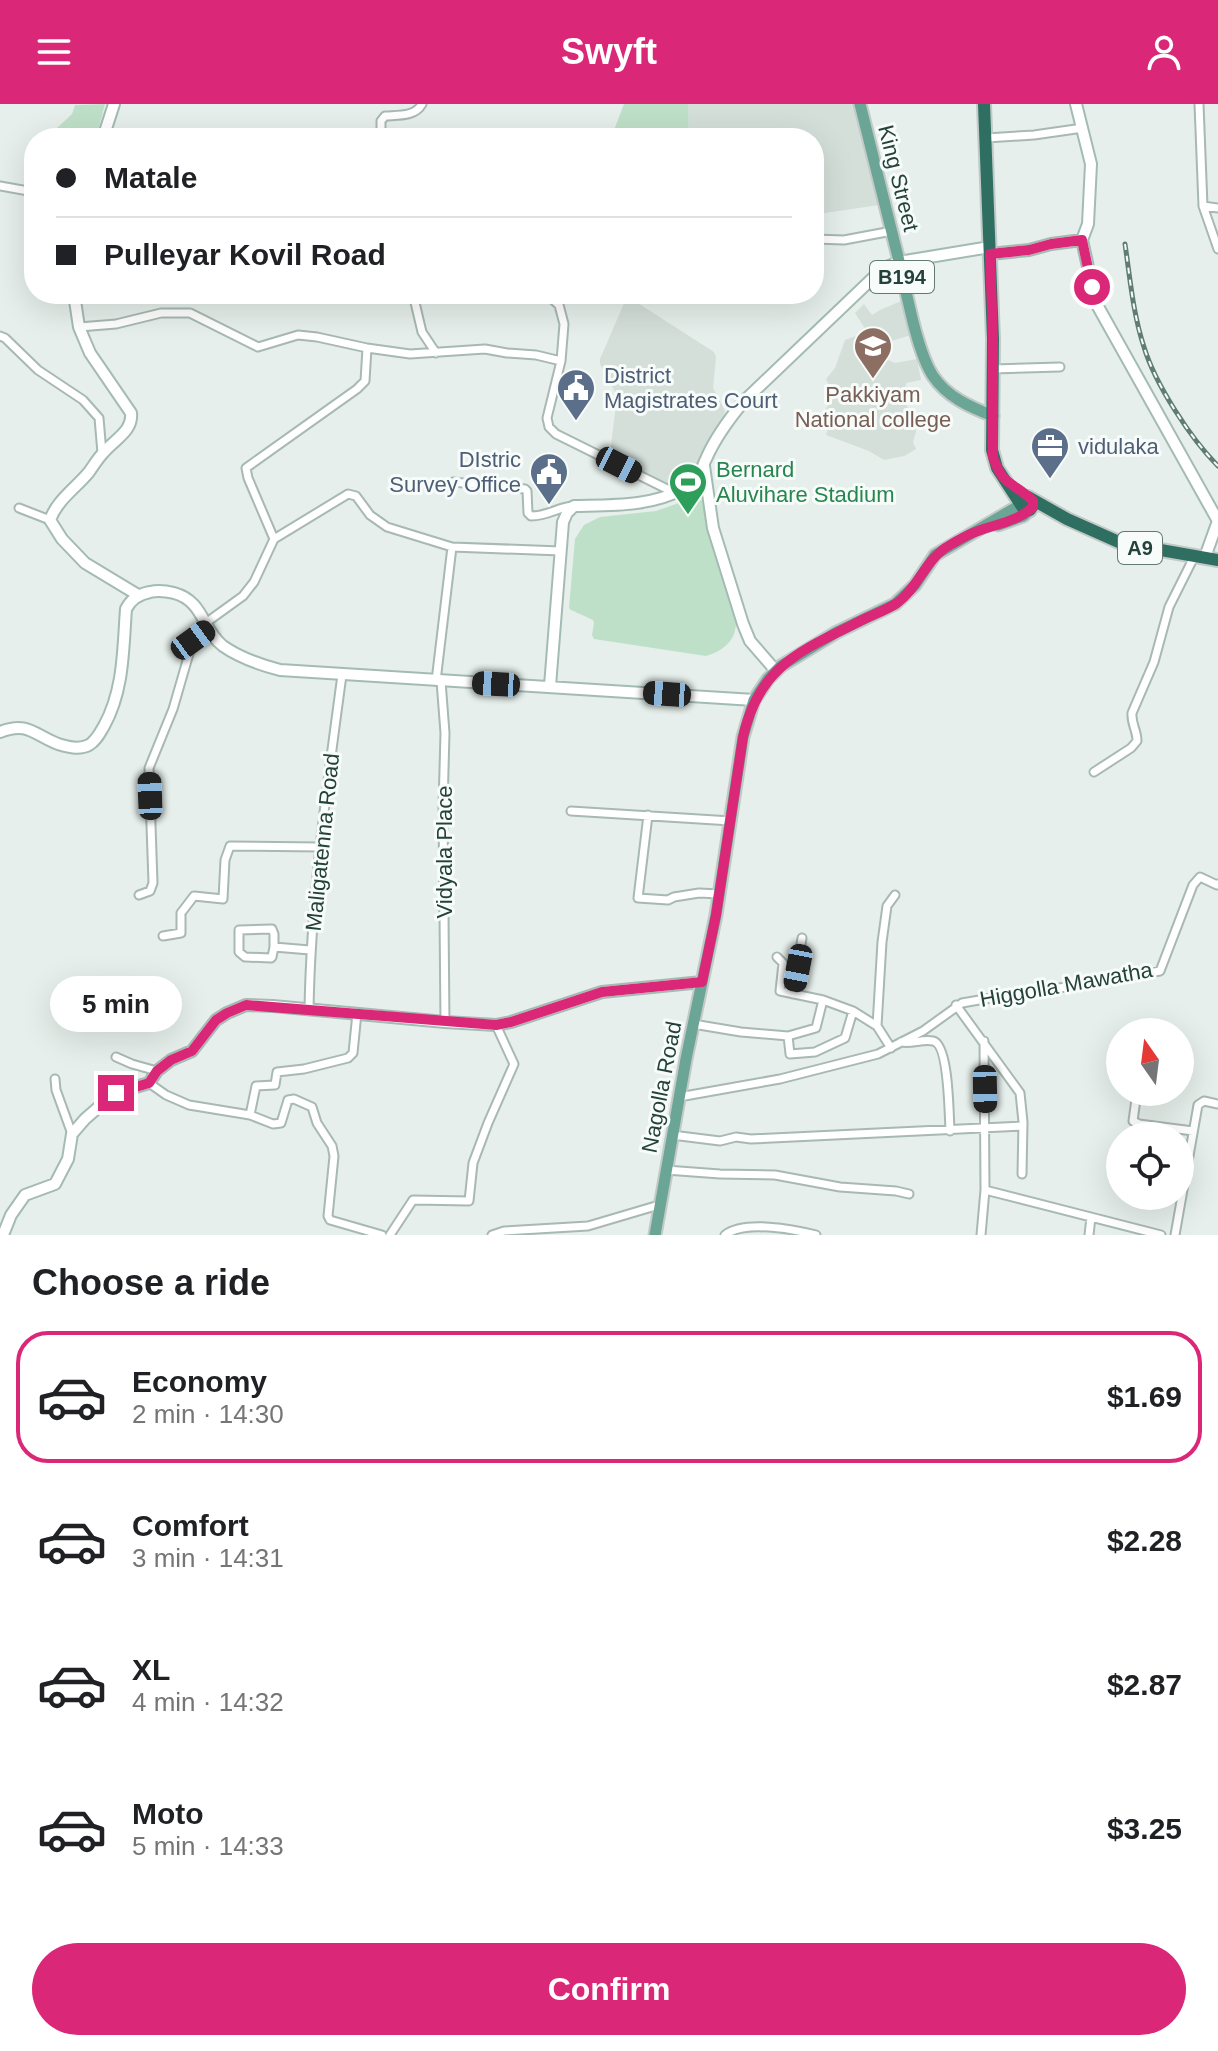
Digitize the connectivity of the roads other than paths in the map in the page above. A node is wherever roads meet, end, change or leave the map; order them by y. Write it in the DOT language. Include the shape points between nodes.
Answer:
graph roads {
  1 [pos="114,104"];
  2 [pos="422,104"];
  3 [pos="860,104"];
  4 [pos="984,104"];
  5 [pos="1076,104"];
  6 [pos="1199,104"];
  7 [pos="1083,127"];
  8 [pos="106,128"];
  9 [pos="381,128"];
  10 [pos="986,138"];
  11 [pos="0,186"];
  12 [pos="24,190"];
  13 [pos="1203,206"];
  14 [pos="1218,208"];
  15 [pos="892,231"];
  16 [pos="824,239"];
  17 [pos="1082,240"];
  18 [pos="1218,249"];
  19 [pos="990,251"];
  20 [pos="899,262"];
  21 [pos="76,304"];
  22 [pos="415,304"];
  23 [pos="558,304"];
  24 [pos="79,327"];
  25 [pos="0,336"];
  26 [pos="367,348"];
  27 [pos="436,353"];
  28 [pos="561,361"];
  29 [pos="1060,367"];
  30 [pos="993,369"];
  31 [pos="993,416"];
  32 [pos="102,453"];
  33 [pos="704,464"];
  34 [pos="453,482"];
  35 [pos="675,493"];
  36 [pos="1028,505"];
  37 [pos="574,506"];
  38 [pos="19,508"];
  39 [pos="50,520"];
  40 [pos="274,539"];
  41 [pos="452,547"];
  42 [pos="561,551"];
  43 [pos="1206,558"];
  44 [pos="138,595"];
  45 [pos="208,625"];
  46 [pos="776,671"];
  47 [pos="342,675"];
  48 [pos="439,681"];
  49 [pos="550,686"];
  50 [pos="754,700"];
  51 [pos="2,729"];
  52 [pos="1094,772"];
  53 [pos="571,811"];
  54 [pos="648,815"];
  55 [pos="731,821"];
  56 [pos="320,847"];
  57 [pos="1218,884"];
  58 [pos="719,894"];
  59 [pos="139,895"];
  60 [pos="895,895"];
  61 [pos="163,936"];
  62 [pos="802,938"];
  63 [pos="274,947"];
  64 [pos="310,950"];
  65 [pos="777,957"];
  66 [pos="702,982"];
  67 [pos="793,994"];
  68 [pos="823,1000"];
  69 [pos="956,1005"];
  70 [pos="309,1009"];
  71 [pos="853,1011"];
  72 [pos="357,1013"];
  73 [pos="445,1022"];
  74 [pos="693,1024"];
  75 [pos="496,1025"];
  76 [pos="877,1026"];
  77 [pos="788,1036"];
  78 [pos="984,1041"];
  79 [pos="901,1042"];
  80 [pos="891,1048"];
  81 [pos="116,1057"];
  82 [pos="157,1071"];
  83 [pos="55,1079"];
  84 [pos="149,1083"];
  85 [pos="679,1097"];
  86 [pos="1218,1104"];
  87 [pos="250,1115"];
  88 [pos="1023,1126"];
  89 [pos="1194,1126"];
  90 [pos="985,1129"];
  91 [pos="950,1131"];
  92 [pos="72,1134"];
  93 [pos="672,1135"];
  94 [pos="666,1170"];
  95 [pos="1022,1174"];
  96 [pos="985,1190"];
  97 [pos="909,1194"];
  98 [pos="659,1205"];
  99 [pos="1179,1210"];
  100 [pos="1091,1217"];
  101 [pos="1156,1234"];
  102 [pos="2,1235"];
  103 [pos="382,1235"];
  104 [pos="390,1235"];
  105 [pos="492,1235"];
  106 [pos="655,1235"];
  107 [pos="725,1235"];
  108 [pos="816,1235"];
  109 [pos="981,1235"];
  110 [pos="1089,1235"];
  111 [pos="1175,1235"];
  1 -- 8 [label="street"];
  2 -- 9 [label="street" via="411,114 385,116"];
  3 -- 15 [label="main road, King Street / B194"];
  4 -- 10 [label="highway, A9"];
  5 -- 7 [label="street"];
  6 -- 13 [label="street"];
  7 -- 10 [label="street"];
  7 -- 17 [label="street" via="1091,164 1088,224"];
  10 -- 19 [label="highway, A9"];
  11 -- 12 [label="street"];
  13 -- 14 [label="street"];
  13 -- 18 [label="street"];
  15 -- 16 [label="street"];
  15 -- 20 [label="main road, King Street / B194"];
  17 -- 19 [label="street"];
  17 -- 43 [label="street" via="1096,303 1218,521"];
  19 -- 20 [label="street"];
  19 -- 30 [label="highway, A9"];
  20 -- 31 [label="main road, King Street / B194" via="930,372 958,400"];
  20 -- 33 [label="street" via="870,280 744,401"];
  21 -- 24 [label="street"];
  22 -- 27 [label="street" via="422,332"];
  23 -- 28 [label="street" via="564,324"];
  24 -- 26 [label="street" via="190,313 258,347 298,335"];
  24 -- 32 [label="street" via="90,353 131,413 128,429"];
  25 -- 32 [label="street" via="99,418"];
  26 -- 27 [label="street"];
  26 -- 40 [label="street" via="365,381 357,389 246,468"];
  27 -- 28 [label="street" via="485,349"];
  28 -- 35 [label="street" via="549,427"];
  29 -- 30 [label="street"];
  30 -- 31 [label="highway, A9"];
  31 -- 36 [label="highway, A9" via="997,468"];
  32 -- 39 [label="street"];
  33 -- 35 [label="street" via="695,482"];
  33 -- 46 [label="street" via="713,528 743,624 750,641"];
  34 -- 37 [label="street" via="525,489 531,516"];
  35 -- 37 [label="street" via="633,504"];
  36 -- 43 [label="highway, A9" via="1121,543"];
  36 -- 46 [label="main road, Nagolla Road" via="935,555 895,604"];
  37 -- 42 [label="street" via="563,522"];
  38 -- 39 [label="street"];
  39 -- 44 [label="street" via="85,563"];
  40 -- 41 [label="street" via="348,494 387,527"];
  40 -- 45 [label="street" via="254,582"];
  41 -- 42 [label="street"];
  41 -- 48 [label="street, Vidyala Place"];
  42 -- 49 [label="street"];
  43 -- 52 [label="street" via="1169,607 1132,713 1137,741"];
  44 -- 45 [label="street" via="180,594 195,604"];
  44 -- 51 [label="street" via="126,609 120,685 97,739 72,748 32,730"];
  45 -- 47 [label="street" via="224,647 255,663"];
  45 -- 59 [label="street" via="193,640 149,768 153,883 150,891"];
  46 -- 50 [label="main road, Nagolla Road"];
  47 -- 48 [label="street"];
  47 -- 56 [label="street, Maligatenna Road"];
  48 -- 49 [label="street"];
  48 -- 73 [label="street, Vidyala Place" via="445,733"];
  49 -- 50 [label="street"];
  50 -- 55 [label="main road, Nagolla Road"];
  53 -- 54 [label="street"];
  54 -- 55 [label="street"];
  54 -- 58 [label="street" via="638,898"];
  55 -- 58 [label="main road, Nagolla Road"];
  56 -- 61 [label="street" via="230,846 223,899 194,896 181,913 181,933"];
  56 -- 64 [label="street, Maligatenna Road"];
  57 -- 69 [label="street, Higgolla Mawatha" via="1200,877 1193,885 1160,971"];
  58 -- 66 [label="main road, Nagolla Road"];
  60 -- 76 [label="street" via="887,906 882,942"];
  62 -- 67 [label="street"];
  63 -- 63 [label="street" via="268,959 241,956 239,930 272,929"];
  63 -- 64 [label="street"];
  64 -- 70 [label="street, Maligatenna Road"];
  65 -- 67 [label="street" via="783,963 780,991"];
  66 -- 74 [label="main road, Nagolla Road"];
  66 -- 75 [label="street" via="602,992"];
  67 -- 68 [label="street"];
  68 -- 71 [label="street"];
  68 -- 77 [label="street" via="816,1028"];
  69 -- 78 [label="street"];
  69 -- 79 [label="street, Higgolla Mawatha"];
  70 -- 72 [label="street"];
  70 -- 82 [label="street" via="246,1005 216,1020 192,1051"];
  71 -- 76 [label="street"];
  71 -- 77 [label="street" via="845,1038 815,1052 790,1054"];
  72 -- 73 [label="street"];
  72 -- 87 [label="street" via="348,1058 277,1072 275,1085 256,1086"];
  73 -- 75 [label="street"];
  74 -- 77 [label="street"];
  74 -- 85 [label="main road, Nagolla Road"];
  75 -- 104 [label="street" via="514,1064 473,1163 469,1201 413,1200"];
  76 -- 80 [label="street"];
  78 -- 88 [label="street" via="1020,1093"];
  78 -- 90 [label="street"];
  79 -- 80 [label="street, Higgolla Mawatha"];
  79 -- 91 [label="street" via="932,1041 941,1048"];
  80 -- 85 [label="street, Higgolla Mawatha" via="780,1079"];
  81 -- 82 [label="street"];
  82 -- 84 [label="street"];
  83 -- 92 [label="street"];
  84 -- 87 [label="street" via="189,1105"];
  84 -- 92 [label="street" via="116,1093"];
  85 -- 93 [label="main road, Nagolla Road"];
  86 -- 89 [label="street" via="1198,1105"];
  87 -- 103 [label="street" via="281,1123 288,1100 312,1107 334,1156 330,1220"];
  88 -- 90 [label="street"];
  88 -- 95 [label="street"];
  90 -- 91 [label="street"];
  90 -- 96 [label="street"];
  91 -- 93 [label="street" via="720,1141"];
  92 -- 102 [label="street" via="68,1159 55,1184 25,1195"];
  93 -- 94 [label="main road, Nagolla Road"];
  94 -- 97 [label="street" via="775,1175"];
  94 -- 98 [label="main road, Nagolla Road"];
  96 -- 100 [label="street"];
  96 -- 109 [label="street"];
  98 -- 105 [label="street" via="588,1226"];
  98 -- 106 [label="main road, Nagolla Road"];
  99 -- 111 [label="street"];
  100 -- 101 [label="street"];
  100 -- 110 [label="street"];
  107 -- 108 [label="street" via="741,1228"];
}
